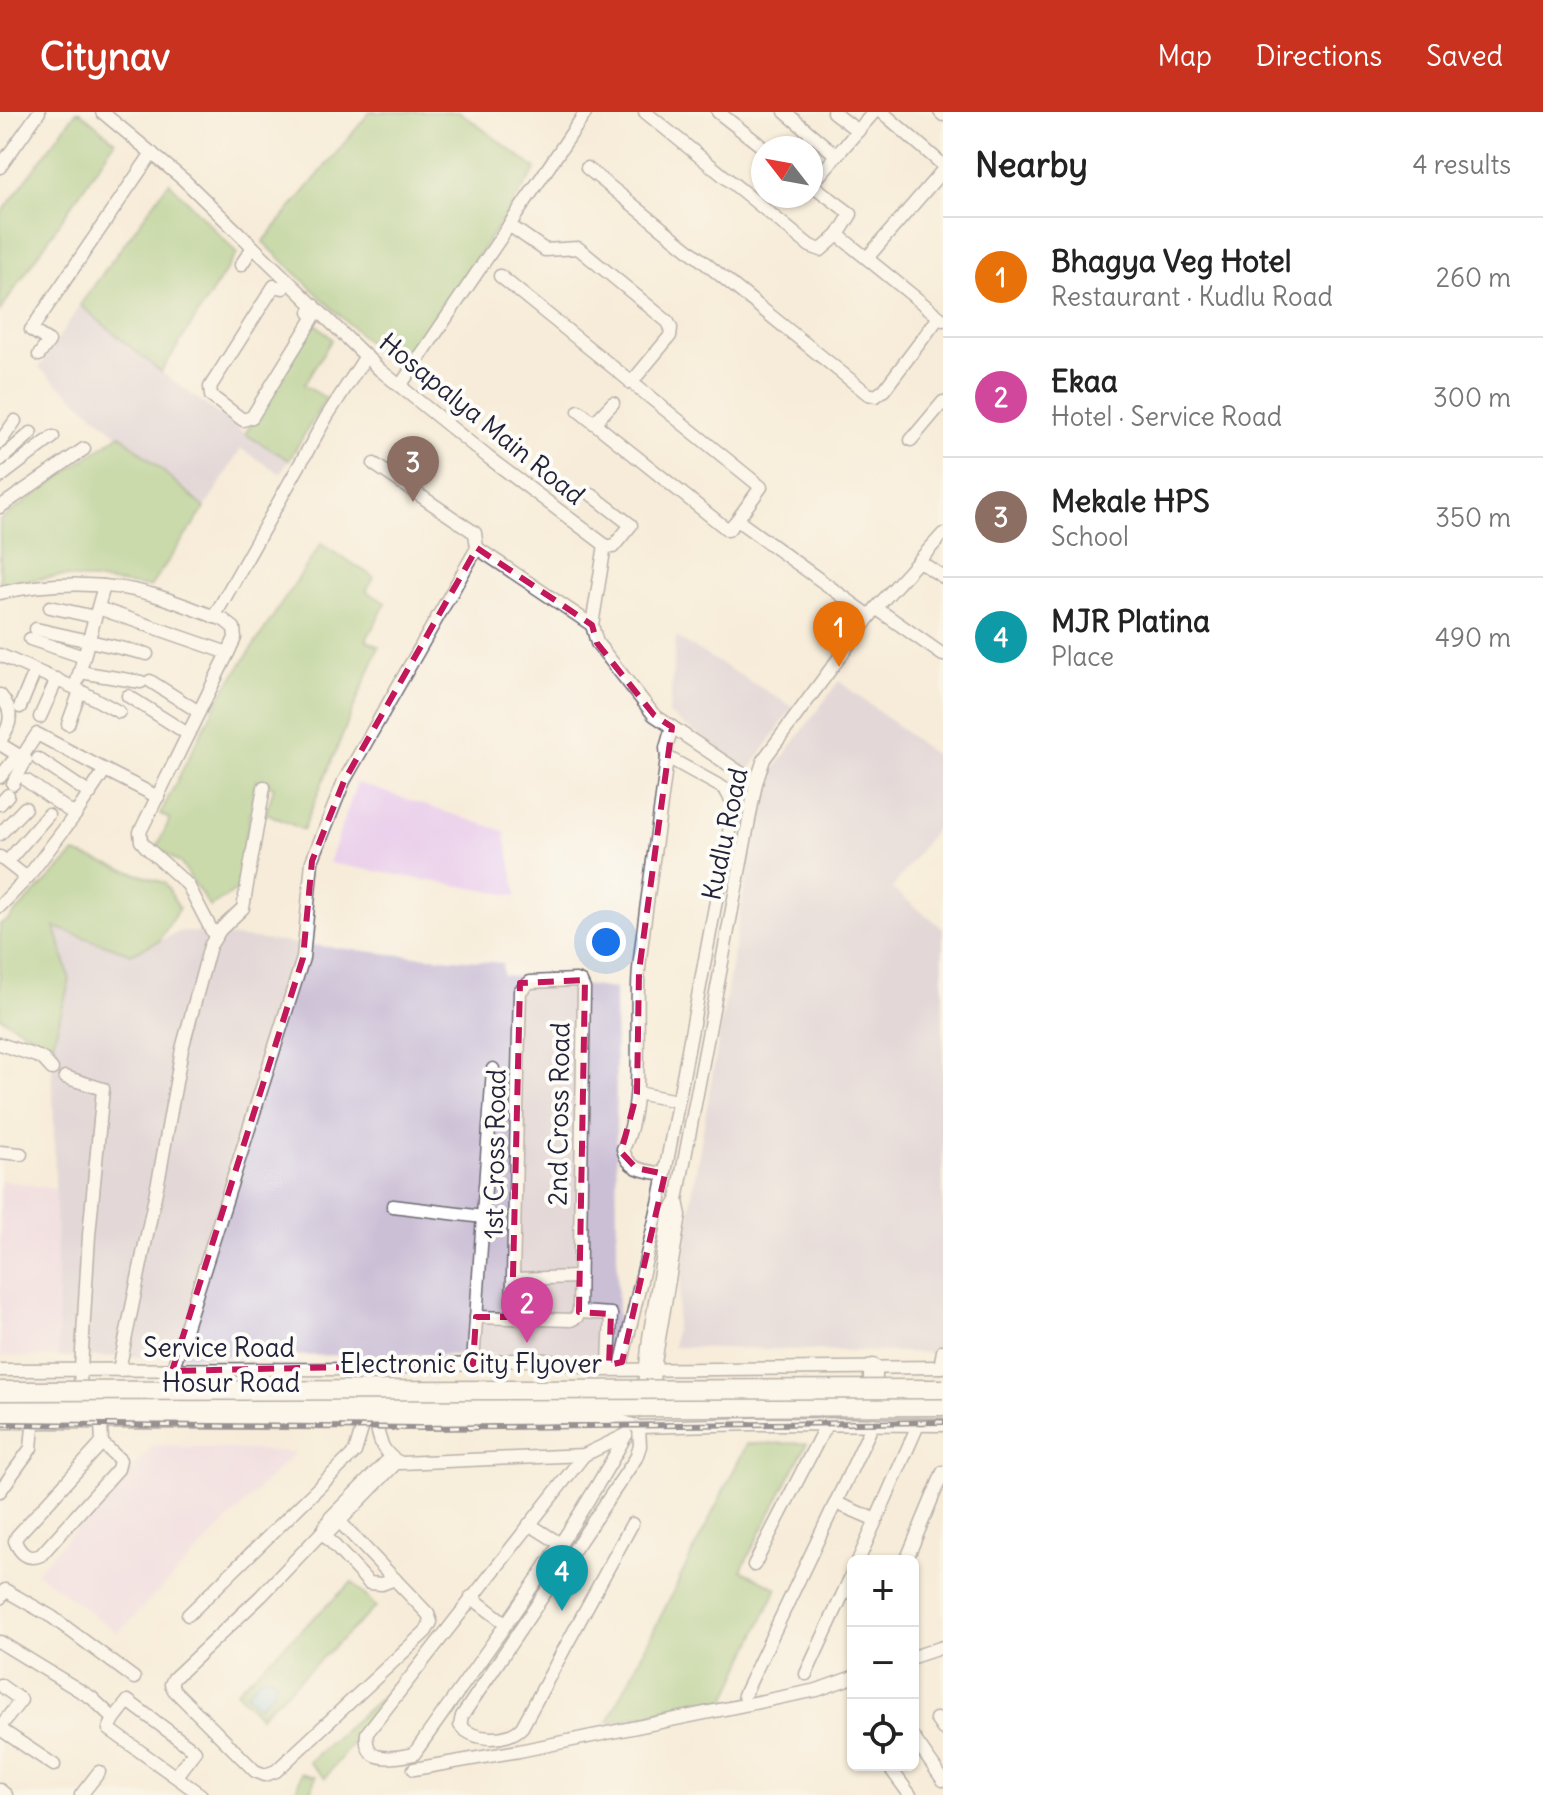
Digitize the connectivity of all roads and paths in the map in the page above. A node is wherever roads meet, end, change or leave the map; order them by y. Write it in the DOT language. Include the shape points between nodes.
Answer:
graph roads {
  1 [pos="39,112"];
  2 [pos="102,112"];
  3 [pos="586,112"];
  4 [pos="645,112"];
  5 [pos="718,112"];
  6 [pos="785,112"];
  7 [pos="833,112"];
  8 [pos="874,112"];
  9 [pos="882,112"];
  10 [pos="858,131"];
  11 [pos="751,138"];
  12 [pos="152,153"];
  13 [pos="837,156"];
  14 [pos="0,167"];
  15 [pos="943,167"];
  16 [pos="587,168"];
  17 [pos="823,172"];
  18 [pos="823,194"];
  19 [pos="509,225"];
  20 [pos="838,235"];
  21 [pos="253,247"];
  22 [pos="867,258"];
  23 [pos="241,265"];
  24 [pos="500,276"];
  25 [pos="288,281"];
  26 [pos="314,305"];
  27 [pos="941,319"];
  28 [pos="39,355"];
  29 [pos="366,356"];
  30 [pos="631,383"];
  31 [pos="400,386"];
  32 [pos="943,402"];
  33 [pos="613,403"];
  34 [pos="579,411"];
  35 [pos="15,421"];
  36 [pos="594,423"];
  37 [pos="31,433"];
  38 [pos="53,437"];
  39 [pos="911,440"];
  40 [pos="0,442"];
  41 [pos="84,449"];
  42 [pos="0,460"];
  43 [pos="374,464"];
  44 [pos="0,477"];
  45 [pos="592,495"];
  46 [pos="0,507"];
  47 [pos="737,520"];
  48 [pos="943,534"];
  49 [pos="605,545"];
  50 [pos="477,548"];
  51 [pos="919,561"];
  52 [pos="943,577"];
  53 [pos="104,586"];
  54 [pos="0,593"];
  55 [pos="50,607"];
  56 [pos="873,612"];
  57 [pos="96,613"];
  58 [pos="214,617"];
  59 [pos="592,625"];
  60 [pos="88,641"];
  61 [pos="228,653"];
  62 [pos="147,654"];
  63 [pos="0,655"];
  64 [pos="943,655"];
  65 [pos="84,657"];
  66 [pos="35,671"];
  67 [pos="80,672"];
  68 [pos="57,679"];
  69 [pos="78,690"];
  70 [pos="0,695"];
  71 [pos="128,696"];
  72 [pos="20,707"];
  73 [pos="119,712"];
  74 [pos="199,712"];
  75 [pos="40,717"];
  76 [pos="68,724"];
  77 [pos="672,727"];
  78 [pos="188,734"];
  79 [pos="0,742"];
  80 [pos="20,756"];
  81 [pos="667,757"];
  82 [pos="38,759"];
  83 [pos="105,770"];
  84 [pos="0,777"];
  85 [pos="27,781"];
  86 [pos="756,783"];
  87 [pos="264,787"];
  88 [pos="7,794"];
  89 [pos="90,794"];
  90 [pos="158,797"];
  91 [pos="25,808"];
  92 [pos="48,815"];
  93 [pos="75,815"];
  94 [pos="0,834"];
  95 [pos="2,860"];
  96 [pos="27,878"];
  97 [pos="0,906"];
  98 [pos="215,937"];
  99 [pos="520,991"];
  100 [pos="5,1042"];
  101 [pos="52,1069"];
  102 [pos="493,1069"];
  103 [pos="65,1077"];
  104 [pos="637,1093"];
  105 [pos="677,1101"];
  106 [pos="0,1152"];
  107 [pos="21,1154"];
  108 [pos="665,1174"];
  109 [pos="662,1190"];
  110 [pos="678,1197"];
  111 [pos="393,1206"];
  112 [pos="483,1217"];
  113 [pos="578,1277"];
  114 [pos="514,1279"];
  115 [pos="579,1312"];
  116 [pos="476,1317"];
  117 [pos="512,1317"];
  118 [pos="649,1338"];
  119 [pos="943,1351"];
  120 [pos="616,1363"];
  121 [pos="473,1364"];
  122 [pos="582,1366"];
  123 [pos="0,1370"];
  124 [pos="119,1370"];
  125 [pos="172,1371"];
  126 [pos="649,1376"];
  127 [pos="942,1376"];
  128 [pos="82,1378"];
  129 [pos="0,1388"];
  130 [pos="943,1400"];
  131 [pos="0,1402"];
  132 [pos="647,1406"];
  133 [pos="943,1406"];
  134 [pos="0,1410"];
  135 [pos="339,1415"];
  136 [pos="34,1416"];
  137 [pos="0,1422"];
  138 [pos="370,1422"];
  139 [pos="101,1423"];
  140 [pos="873,1424"];
  141 [pos="826,1425"];
  142 [pos="918,1425"];
  143 [pos="943,1425"];
  144 [pos="639,1427"];
  145 [pos="626,1435"];
  146 [pos="102,1443"];
  147 [pos="584,1455"];
  148 [pos="394,1460"];
  149 [pos="943,1472"];
  150 [pos="0,1491"];
  151 [pos="836,1503"];
  152 [pos="876,1520"];
  153 [pos="339,1521"];
  154 [pos="529,1524"];
  155 [pos="632,1524"];
  156 [pos="322,1532"];
  157 [pos="559,1543"];
  158 [pos="865,1555"];
  159 [pos="908,1555"];
  160 [pos="754,1565"];
  161 [pos="395,1579"];
  162 [pos="847,1585"];
  163 [pos="471,1597"];
  164 [pos="0,1598"];
  165 [pos="839,1602"];
  166 [pos="847,1607"];
  167 [pos="188,1615"];
  168 [pos="505,1623"];
  169 [pos="0,1642"];
  170 [pos="943,1647"];
  171 [pos="919,1655"];
  172 [pos="806,1674"];
  173 [pos="134,1678"];
  174 [pos="847,1679"];
  175 [pos="0,1685"];
  176 [pos="744,1695"];
  177 [pos="114,1719"];
  178 [pos="0,1728"];
  179 [pos="919,1746"];
  180 [pos="54,1765"];
  181 [pos="414,1769"];
  182 [pos="892,1771"];
  183 [pos="99,1772"];
  184 [pos="176,1776"];
  185 [pos="943,1780"];
  186 [pos="0,1790"];
  187 [pos="88,1793"];
  188 [pos="6,1795"];
  189 [pos="201,1795"];
  190 [pos="910,1795"];
  1 -- 14 [label="street"];
  2 -- 12 [label="street, Hosapalya Main Road"];
  3 -- 19 [label="street"];
  4 -- 20 [label="street" via="816,250"];
  5 -- 11 [label="street"];
  6 -- 13 [label="street"];
  7 -- 10 [label="street"];
  8 -- 10 [label="street"];
  9 -- 15 [label="street"];
  10 -- 13 [label="street"];
  12 -- 21 [label="street, Hosapalya Main Road"];
  12 -- 28 [label="street" via="31,330 49,341"];
  13 -- 17 [label="street"];
  15 -- 22 [label="street"];
  16 -- 27 [label="street" via="868,394 884,390"];
  18 -- 20 [label="street" via="851,214"];
  19 -- 30 [label="street" via="545,250 578,248 668,322 670,336"];
  19 -- 31 [label="street"];
  20 -- 22 [label="street"];
  21 -- 23 [label="street"];
  21 -- 25 [label="street, Hosapalya Main Road"];
  22 -- 27 [label="street"];
  24 -- 30 [label="street"];
  25 -- 26 [label="street, Hosapalya Main Road"];
  25 -- 26 [label="street" via="283,288 274,286 210,387 211,396 243,420 252,417 313,318"];
  26 -- 29 [label="street, Hosapalya Main Road"];
  29 -- 31 [label="street, Hosapalya Main Road"];
  29 -- 58 [label="street"];
  30 -- 47 [label="street" via="761,487"];
  31 -- 49 [label="street, Hosapalya Main Road"];
  32 -- 39 [label="street"];
  33 -- 36 [label="street"];
  34 -- 36 [label="street"];
  35 -- 40 [label="street"];
  36 -- 47 [label="street" via="728,530"];
  37 -- 42 [label="street"];
  38 -- 44 [label="street"];
  41 -- 46 [label="street"];
  43 -- 50 [label="street" via="475,533"];
  45 -- 49 [label="street" via="631,525 613,547"];
  47 -- 56 [label="street"];
  48 -- 51 [label="street, Kudlu Road"];
  49 -- 59 [label="street"];
  50 -- 59 [label="street"];
  50 -- 125 [label="street" via="344,781 312,861 303,958"];
  51 -- 52 [label="street"];
  51 -- 56 [label="street, Kudlu Road"];
  53 -- 54 [label="street" via="35,586"];
  53 -- 57 [label="street"];
  53 -- 58 [label="street" via="154,595"];
  55 -- 57 [label="street"];
  56 -- 64 [label="street"];
  56 -- 86 [label="street, Kudlu Road" via="764,759"];
  57 -- 60 [label="street"];
  57 -- 61 [label="street"];
  58 -- 61 [label="street" via="234,628"];
  59 -- 77 [label="street" via="597,643 654,715"];
  60 -- 62 [label="street"];
  60 -- 65 [label="street"];
  60 -- 65 [label="street" via="33,634"];
  61 -- 74 [label="street"];
  63 -- 66 [label="street"];
  65 -- 67 [label="street"];
  66 -- 68 [label="street"];
  66 -- 72 [label="street"];
  67 -- 69 [label="street"];
  67 -- 74 [label="street" via="146,682"];
  68 -- 69 [label="street"];
  68 -- 75 [label="street"];
  69 -- 73 [label="street"];
  69 -- 76 [label="street"];
  70 -- 79 [label="street" via="11,714"];
  71 -- 78 [label="street"];
  74 -- 78 [label="street"];
  77 -- 81 [label="street"];
  77 -- 86 [label="street"];
  78 -- 90 [label="street"];
  79 -- 80 [label="street"];
  80 -- 83 [label="street" via="37,734"];
  80 -- 84 [label="street"];
  80 -- 88 [label="street" via="25,766"];
  81 -- 104 [label="street" via="639,971"];
  81 -- 105 [label="street" via="725,789 734,805"];
  82 -- 89 [label="street"];
  83 -- 89 [label="street"];
  83 -- 90 [label="street"];
  85 -- 93 [label="street"];
  86 -- 110 [label="street, Kudlu Road"];
  87 -- 98 [label="street" via="243,908"];
  89 -- 93 [label="street"];
  90 -- 98 [label="street" via="140,832 141,841 188,885"];
  91 -- 94 [label="street"];
  92 -- 95 [label="street"];
  93 -- 96 [label="street"];
  95 -- 96 [label="street"];
  96 -- 97 [label="street"];
  98 -- 124 [label="street" via="204,960 182,1049"];
  99 -- 113 [label="street, 2nd Cross Road" via="530,982 576,980 584,989"];
  99 -- 114 [label="street, 1st Cross Road"];
  100 -- 101 [label="street" via="42,1058"];
  102 -- 112 [label="street"];
  103 -- 128 [label="street" via="103,1089"];
  104 -- 105 [label="street"];
  104 -- 108 [label="street" via="624,1154 636,1168"];
  105 -- 108 [label="street"];
  106 -- 107 [label="street"];
  108 -- 109 [label="street"];
  109 -- 110 [label="street"];
  109 -- 120 [label="street"];
  110 -- 118 [label="street, Kudlu Road" via="670,1212"];
  110 -- 126 [label="street, Kudlu Road" via="680,1215"];
  111 -- 112 [label="street"];
  112 -- 116 [label="street"];
  113 -- 114 [label="street"];
  113 -- 115 [label="street, 2nd Cross Road"];
  114 -- 117 [label="street, 1st Cross Road"];
  115 -- 117 [label="street" via="571,1320"];
  115 -- 120 [label="street" via="611,1314"];
  116 -- 117 [label="street"];
  116 -- 121 [label="street"];
  118 -- 120 [label="street" via="637,1353"];
  118 -- 126 [label="street, Kudlu Road"];
  119 -- 127 [label="street"];
  120 -- 122 [label="street"];
  121 -- 122 [label="street, Service Road" via="544,1360"];
  121 -- 125 [label="street, Service Road"];
  122 -- 126 [label="street"];
  123 -- 128 [label="street, Service Road"];
  124 -- 125 [label="street, Service Road"];
  124 -- 128 [label="street, Service Road"];
  126 -- 127 [label="highway, Hosur Road"];
  126 -- 128 [label="highway, Hosur Road"];
  126 -- 132 [label="street"];
  127 -- 129 [label="highway, Electronic City Flyover, bridge"];
  128 -- 129 [label="highway, Hosur Road"];
  130 -- 131 [label="highway, Electronic City Flyover"];
  132 -- 133 [label="highway, Hosur Road"];
  132 -- 135 [label="highway, Hosur Road"];
  134 -- 136 [label="highway, Hosur Road"];
  135 -- 136 [label="highway, Hosur Road"];
  135 -- 138 [label="street, Hosur Road"];
  135 -- 139 [label="street, Hosur Road"];
  136 -- 137 [label="street, Hosur Road"];
  136 -- 139 [label="street, Hosur Road"];
  136 -- 150 [label="street" via="31,1448"];
  138 -- 144 [label="street, Hosur Road" via="563,1417 611,1418"];
  138 -- 148 [label="street"];
  138 -- 167 [label="street" via="355,1452"];
  139 -- 146 [label="street"];
  140 -- 141 [label="street"];
  140 -- 142 [label="street"];
  140 -- 151 [label="street"];
  141 -- 144 [label="street"];
  141 -- 160 [label="street"];
  142 -- 143 [label="street"];
  142 -- 152 [label="street"];
  144 -- 145 [label="street"];
  144 -- 155 [label="street" via="636,1458 462,1716 465,1731 504,1737 522,1727"];
  145 -- 147 [label="street"];
  145 -- 157 [label="street"];
  146 -- 146 [label="street" via="17,1536 18,1549 26,1556 41,1555 118,1469 117,1455"];
  147 -- 148 [label="street"];
  147 -- 154 [label="street"];
  148 -- 153 [label="street"];
  148 -- 156 [label="street" via="330,1518"];
  149 -- 159 [label="street"];
  151 -- 152 [label="street"];
  151 -- 176 [label="street"];
  152 -- 158 [label="street"];
  153 -- 156 [label="street"];
  153 -- 161 [label="street"];
  154 -- 157 [label="street"];
  154 -- 163 [label="street"];
  156 -- 161 [label="street" via="369,1583"];
  156 -- 161 [label="street" via="171,1684 255,1771 276,1771 426,1631 428,1614"];
  157 -- 168 [label="street"];
  162 -- 165 [label="street"];
  163 -- 168 [label="street"];
  163 -- 168 [label="street" via="367,1733 373,1753 387,1758 414,1754"];
  164 -- 173 [label="street" via="5,1590 52,1617"];
  165 -- 166 [label="street"];
  165 -- 172 [label="street"];
  169 -- 177 [label="street" via="92,1698"];
  170 -- 171 [label="street"];
  174 -- 181 [label="street" via="817,1690"];
  175 -- 178 [label="street" via="21,1700"];
  177 -- 184 [label="street" via="109,1729"];
  177 -- 184 [label="street" via="128,1701 195,1751"];
  178 -- 180 [label="street"];
  179 -- 185 [label="street"];
  182 -- 190 [label="street"];
  183 -- 187 [label="street"];
  184 -- 189 [label="street"];
  186 -- 188 [label="street"];
}
